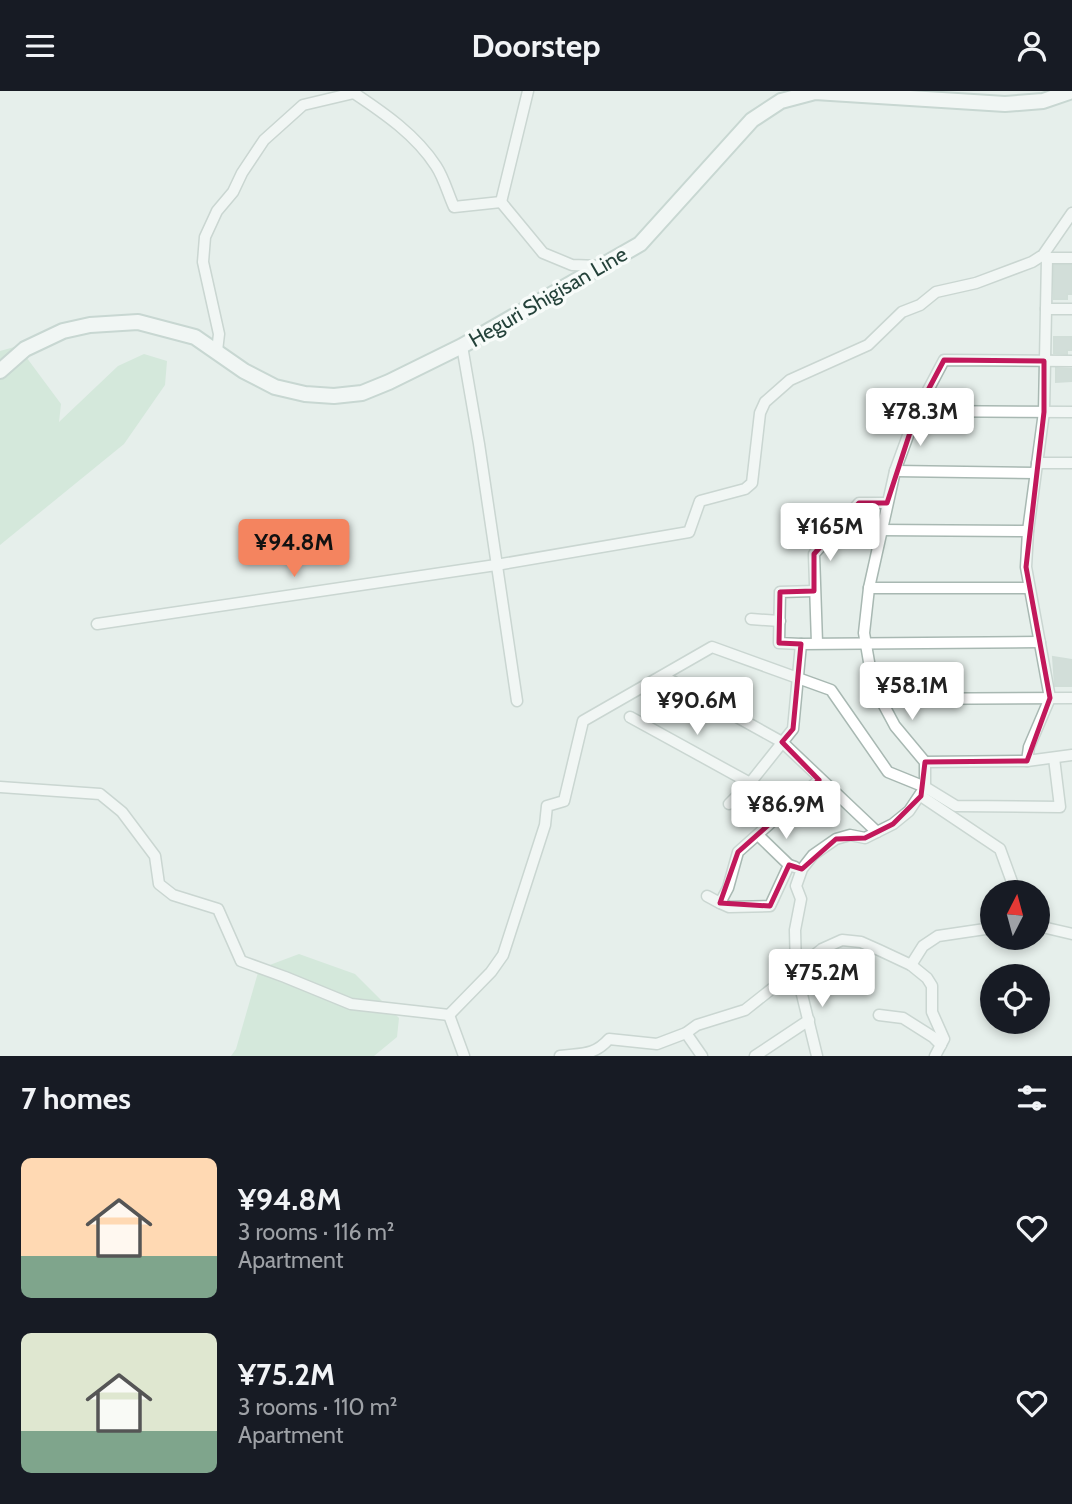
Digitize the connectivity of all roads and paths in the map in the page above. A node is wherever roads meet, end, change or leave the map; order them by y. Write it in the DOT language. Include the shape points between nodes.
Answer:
graph roads {
  1 [pos="528,91"];
  2 [pos="1072,91"];
  3 [pos="953,96"];
  4 [pos="501,202"];
  5 [pos="1072,213"];
  6 [pos="1045,257"];
  7 [pos="1072,258"];
  8 [pos="602,267"];
  9 [pos="1046,309"];
  10 [pos="1072,309"];
  11 [pos="462,346"];
  12 [pos="217,351"];
  13 [pos="1044,361"];
  14 [pos="1072,361"];
  15 [pos="0,371"];
  16 [pos="917,411"];
  17 [pos="1044,412"];
  18 [pos="1072,412"];
  19 [pos="1072,463"];
  20 [pos="1036,468"];
  21 [pos="895,471"];
  22 [pos="887,503"];
  23 [pos="880,530"];
  24 [pos="1028,531"];
  25 [pos="496,565"];
  26 [pos="869,588"];
  27 [pos="1028,588"];
  28 [pos="814,591"];
  29 [pos="751,619"];
  30 [pos="780,621"];
  31 [pos="97,624"];
  32 [pos="864,642"];
  33 [pos="1040,642"];
  34 [pos="817,643"];
  35 [pos="801,644"];
  36 [pos="663,676"];
  37 [pos="799,680"];
  38 [pos="1050,698"];
  39 [pos="1072,698"];
  40 [pos="879,699"];
  41 [pos="517,701"];
  42 [pos="630,717"];
  43 [pos="782,742"];
  44 [pos="1072,755"];
  45 [pos="1054,758"];
  46 [pos="1027,761"];
  47 [pos="925,762"];
  48 [pos="820,780"];
  49 [pos="750,783"];
  50 [pos="0,787"];
  51 [pos="923,792"];
  52 [pos="729,804"];
  53 [pos="877,832"];
  54 [pos="758,835"];
  55 [pos="789,865"];
  56 [pos="802,869"];
  57 [pos="1011,880"];
  58 [pos="707,895"];
  59 [pos="720,902"];
  60 [pos="1050,929"];
  61 [pos="980,930"];
  62 [pos="1072,934"];
  63 [pos="911,965"];
  64 [pos="796,970"];
  65 [pos="450,1015"];
  66 [pos="880,1015"];
  67 [pos="808,1020"];
  68 [pos="686,1033"];
  69 [pos="941,1045"];
  70 [pos="603,1053"];
  71 [pos="464,1056"];
  72 [pos="560,1056"];
  73 [pos="702,1056"];
  74 [pos="754,1056"];
  75 [pos="817,1056"];
  76 [pos="935,1056"];
  1 -- 4 [label="street"];
  2 -- 3 [label="main road, Heguri Shigisan Line" via="1018,103"];
  3 -- 8 [label="main road, Heguri Shigisan Line" via="815,92 781,101 752,120 640,244"];
  4 -- 8 [label="street" via="543,253 572,265"];
  4 -- 12 [label="street" via="454,207 437,167 385,113 354,93 303,105 264,140 205,237 203,262 219,334"];
  5 -- 6 [label="street"];
  6 -- 7 [label="street"];
  6 -- 9 [label="street"];
  6 -- 25 [label="street" via="936,292 902,312 868,345 790,380 765,402 760,413 752,483 700,501 689,532"];
  8 -- 11 [label="main road, Heguri Shigisan Line"];
  9 -- 10 [label="street"];
  9 -- 13 [label="street"];
  11 -- 12 [label="main road, Heguri Shigisan Line" via="362,393 334,396 275,387"];
  11 -- 25 [label="street"];
  12 -- 15 [label="main road, Heguri Shigisan Line" via="167,327 138,322 101,324 40,341"];
  13 -- 14 [label="street"];
  13 -- 16 [label="street" via="944,360"];
  13 -- 17 [label="street"];
  16 -- 17 [label="street"];
  16 -- 21 [label="street"];
  17 -- 18 [label="street"];
  17 -- 20 [label="street"];
  19 -- 20 [label="street"];
  20 -- 21 [label="street"];
  20 -- 24 [label="street"];
  21 -- 22 [label="street"];
  22 -- 23 [label="street"];
  22 -- 28 [label="street" via="859,503 814,554"];
  23 -- 24 [label="street"];
  23 -- 26 [label="street"];
  24 -- 27 [label="street"];
  25 -- 31 [label="street"];
  25 -- 41 [label="street"];
  26 -- 27 [label="street"];
  26 -- 32 [label="street"];
  27 -- 33 [label="street"];
  28 -- 30 [label="street" via="780,592"];
  28 -- 34 [label="street"];
  29 -- 30 [label="street"];
  30 -- 35 [label="street" via="779,643"];
  32 -- 33 [label="street"];
  32 -- 34 [label="street"];
  32 -- 40 [label="street"];
  33 -- 38 [label="street"];
  34 -- 35 [label="street"];
  35 -- 37 [label="street"];
  36 -- 37 [label="street" via="712,647"];
  36 -- 43 [label="street"];
  36 -- 65 [label="street" via="583,722 564,801 547,806 503,955"];
  37 -- 43 [label="street" via="793,729"];
  37 -- 51 [label="street" via="831,690 888,772"];
  38 -- 39 [label="street"];
  38 -- 40 [label="street"];
  38 -- 46 [label="street"];
  40 -- 47 [label="street"];
  42 -- 49 [label="street"];
  43 -- 48 [label="street"];
  43 -- 49 [label="street"];
  44 -- 45 [label="street"];
  45 -- 46 [label="street"];
  45 -- 51 [label="street" via="1060,807 956,806"];
  46 -- 47 [label="street"];
  47 -- 51 [label="street"];
  48 -- 53 [label="street"];
  48 -- 54 [label="street"];
  49 -- 52 [label="street"];
  50 -- 65 [label="street" via="100,794 122,812 155,856 159,884 173,895 218,909 240,961 351,1005"];
  51 -- 53 [label="street" via="909,811"];
  51 -- 57 [label="street" via="1000,849"];
  53 -- 56 [label="street" via="865,838 850,835 836,839"];
  54 -- 55 [label="street"];
  54 -- 59 [label="street" via="738,852"];
  55 -- 56 [label="street"];
  55 -- 59 [label="street" via="769,906 729,907"];
  56 -- 64 [label="street" via="796,886 802,899 795,930"];
  58 -- 59 [label="street"];
  60 -- 62 [label="street"];
  61 -- 63 [label="street" via="938,936 923,946"];
  63 -- 64 [label="street" via="861,942 842,940"];
  63 -- 69 [label="street" via="932,986 932,1012 944,1039"];
  64 -- 67 [label="street"];
  64 -- 68 [label="street" via="744,1010"];
  65 -- 71 [label="street"];
  66 -- 69 [label="street" via="903,1019"];
  67 -- 74 [label="street"];
  67 -- 75 [label="street"];
  68 -- 70 [label="street" via="657,1044 609,1039"];
  68 -- 73 [label="street"];
  69 -- 76 [label="street"];
  70 -- 72 [label="street"];
}
